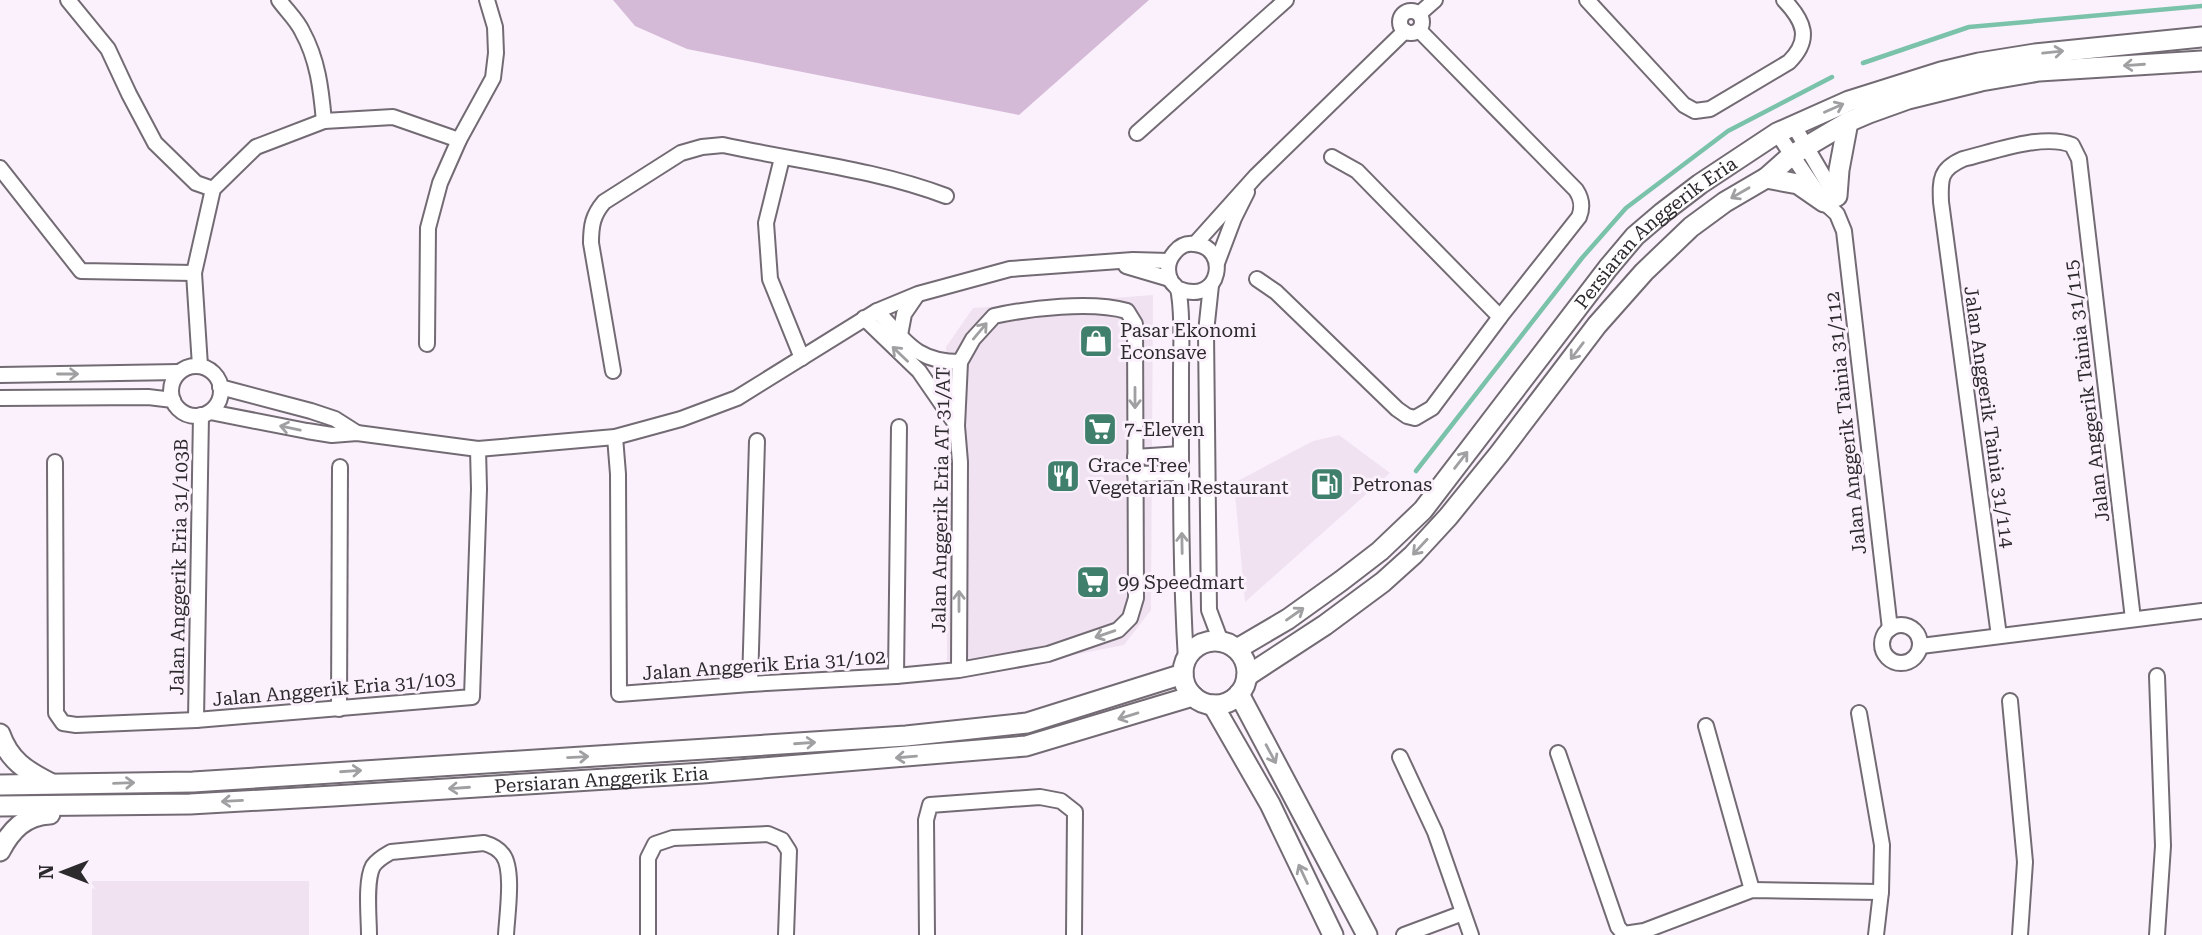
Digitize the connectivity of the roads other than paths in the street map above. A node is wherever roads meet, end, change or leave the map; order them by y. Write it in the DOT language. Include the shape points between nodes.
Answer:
graph roads {
  1 [pos="68,0"];
  2 [pos="279,0"];
  3 [pos="488,0"];
  4 [pos="1286,0"];
  5 [pos="1435,0"];
  6 [pos="1587,0"];
  7 [pos="1784,0"];
  8 [pos="1411,17"];
  9 [pos="2202,37"];
  10 [pos="2202,61"];
  11 [pos="324,121"];
  12 [pos="1849,122"];
  13 [pos="1786,130"];
  14 [pos="1137,133"];
  15 [pos="459,140"];
  16 [pos="1799,150"];
  17 [pos="1332,157"];
  18 [pos="782,158"];
  19 [pos="2079,159"];
  20 [pos="0,168"];
  21 [pos="1256,176"];
  22 [pos="1766,178"];
  23 [pos="213,189"];
  24 [pos="946,196"];
  25 [pos="1833,204"];
  26 [pos="1195,244"];
  27 [pos="1169,261"];
  28 [pos="1114,263"];
  29 [pos="1217,263"];
  30 [pos="194,274"];
  31 [pos="1258,279"];
  32 [pos="1175,284"];
  33 [pos="1211,285"];
  34 [pos="918,294"];
  35 [pos="877,310"];
  36 [pos="1500,317"];
  37 [pos="864,318"];
  38 [pos="900,335"];
  39 [pos="427,344"];
  40 [pos="802,358"];
  41 [pos="960,362"];
  42 [pos="200,366"];
  43 [pos="613,371"];
  44 [pos="179,372"];
  45 [pos="0,375"];
  46 [pos="220,387"];
  47 [pos="0,398"];
  48 [pos="173,401"];
  49 [pos="206,413"];
  50 [pos="957,426"];
  51 [pos="900,427"];
  52 [pos="357,433"];
  53 [pos="614,437"];
  54 [pos="757,441"];
  55 [pos="478,449"];
  56 [pos="1181,454"];
  57 [pos="1135,457"];
  58 [pos="55,462"];
  59 [pos="340,467"];
  60 [pos="1181,473"];
  61 [pos="1135,474"];
  62 [pos="2202,611"];
  63 [pos="2133,619"];
  64 [pos="1890,629"];
  65 [pos="1999,636"];
  66 [pos="1229,646"];
  67 [pos="1921,646"];
  68 [pos="1185,667"];
  69 [pos="959,670"];
  70 [pos="896,676"];
  71 [pos="2157,676"];
  72 [pos="750,684"];
  73 [pos="1243,685"];
  74 [pos="1194,696"];
  75 [pos="2010,701"];
  76 [pos="1213,705"];
  77 [pos="339,709"];
  78 [pos="1858,713"];
  79 [pos="196,720"];
  80 [pos="1706,726"];
  81 [pos="0,734"];
  82 [pos="1558,753"];
  83 [pos="1400,757"];
  84 [pos="0,785"];
  85 [pos="56,785"];
  86 [pos="190,804"];
  87 [pos="0,806"];
  88 [pos="0,851"];
  89 [pos="1752,890"];
  90 [pos="1881,892"];
  91 [pos="1463,913"];
  92 [pos="1625,934"];
  93 [pos="369,935"];
  94 [pos="506,935"];
  95 [pos="648,935"];
  96 [pos="786,935"];
  97 [pos="927,935"];
  98 [pos="1074,935"];
  99 [pos="1333,935"];
  100 [pos="1367,935"];
  101 [pos="1404,935"];
  102 [pos="1471,935"];
  103 [pos="1876,935"];
  104 [pos="2020,935"];
  105 [pos="2157,935"];
  1 -- 23 [label="street" via="108,50 155,143 196,183"];
  2 -- 11 [label="street" via="302,28 312,53 320,77"];
  3 -- 15 [label="street" via="495,27 494,78"];
  4 -- 14 [label="street"];
  5 -- 8 [label="street"];
  6 -- 7 [label="street" via="1684,105 1695,111 1710,109 1796,55 1802,27"];
  8 -- 21 [label="street"];
  8 -- 36 [label="street" via="1581,197 1579,217"];
  13 -- 9 [label="main road, Persiaran Anggerik Eria, one-way" via="1866,95 1979,63"];
  10 -- 12 [label="main road, Persiaran Anggerik Eria, one-way" via="2012,75 1908,99"];
  11 -- 15 [label="street" via="393,117"];
  11 -- 23 [label="street" via="256,147"];
  12 -- 16 [label="main road, Persiaran Anggerik Eria"];
  12 -- 25 [label="main road"];
  13 -- 16 [label="street, Jalan Anggerik Tainia 31/112"];
  66 -- 13 [label="main road, Persiaran Anggerik Eria, one-way" via="1288,619 1380,551 1423,510 1635,236 1700,184"];
  15 -- 39 [label="street" via="440,183 428,228"];
  16 -- 22 [label="main road, Persiaran Anggerik Eria"];
  16 -- 25 [label="street, Jalan Anggerik Tainia 31/112"];
  17 -- 36 [label="street" via="1357,171"];
  18 -- 24 [label="street" via="923,187"];
  18 -- 40 [label="street" via="766,223 770,279"];
  18 -- 43 [label="street" via="723,145 681,153 594,213 591,243"];
  19 -- 63 [label="street, Jalan Anggerik Tainia 31/115"];
  19 -- 65 [label="street, Jalan Anggerik Tainia 31/114" via="2072,145 2051,140 1963,159 1952,164 1941,179"];
  20 -- 30 [label="street" via="80,271"];
  21 -- 26 [label="street"];
  21 -- 29 [label="street"];
  22 -- 25 [label="main road" via="1798,184"];
  22 -- 73 [label="main road, Persiaran Anggerik Eria, one-way" via="1711,212 1644,272 1413,555"];
  23 -- 30 [label="street"];
  25 -- 64 [label="street, Jalan Anggerik Tainia 31/112" via="1844,231"];
  26 -- 27 [label="street" via="1179,248"];
  26 -- 29 [label="street" via="1209,250"];
  27 -- 28 [label="street"];
  27 -- 32 [label="street"];
  28 -- 32 [label="street"];
  28 -- 34 [label="street" via="1010,269"];
  29 -- 33 [label="street"];
  30 -- 42 [label="street"];
  31 -- 36 [label="street" via="1397,409 1415,418 1432,408"];
  32 -- 33 [label="street" via="1196,293"];
  32 -- 56 [label="street"];
  33 -- 66 [label="street" via="1206,332 1209,610"];
  34 -- 35 [label="street"];
  34 -- 38 [label="street" via="904,314"];
  35 -- 37 [label="street"];
  35 -- 38 [label="street"];
  37 -- 40 [label="street"];
  50 -- 37 [label="street, one-way" via="919,372"];
  38 -- 41 [label="street" via="928,359"];
  40 -- 53 [label="street" via="737,398"];
  41 -- 50 [label="street, Jalan Anggerik Eria AT 31/AT"];
  41 -- 57 [label="street, Jalan Anggerik Eria AT 31/AT, one-way" via="993,316 1110,306 1127,311 1135,324"];
  42 -- 44 [label="street"];
  42 -- 46 [label="street" via="216,377"];
  45 -- 44 [label="street, one-way"];
  44 -- 48 [label="street" via="173,381"];
  46 -- 49 [label="street" via="216,405"];
  46 -- 52 [label="street" via="335,419"];
  47 -- 48 [label="street" via="148,397"];
  48 -- 49 [label="street" via="184,413"];
  52 -- 49 [label="street, one-way" via="307,432"];
  49 -- 79 [label="street, Jalan Anggerik Eria 31/103B"];
  69 -- 50 [label="street, Jalan Anggerik Eria AT 31/AT, one-way"];
  51 -- 70 [label="street"];
  52 -- 55 [label="street"];
  53 -- 55 [label="street"];
  53 -- 72 [label="street, Jalan Anggerik Eria 31/102" via="619,694"];
  54 -- 72 [label="street"];
  55 -- 77 [label="street, Jalan Anggerik Eria 31/103" via="472,697"];
  56 -- 57 [label="street"];
  56 -- 60 [label="street"];
  57 -- 61 [label="street, Jalan Anggerik Eria AT 31/AT"];
  58 -- 79 [label="street, Jalan Anggerik Eria 31/103" via="56,713 63,723 76,725"];
  59 -- 77 [label="street"];
  60 -- 61 [label="street"];
  68 -- 60 [label="street, one-way"];
  61 -- 69 [label="street, Jalan Anggerik Eria 31/102, one-way" via="1136,598 1130,618 1118,630 1048,654"];
  62 -- 63 [label="street"];
  63 -- 65 [label="street"];
  64 -- 67 [label="street" via="1909,627"];
  64 -- 67 [label="street" via="1882,645 1891,660 1909,662"];
  65 -- 67 [label="street"];
  66 -- 68 [label="main road" via="1211,641 1201,645 1192,651"];
  66 -- 73 [label="main road" via="1246,666"];
  68 -- 74 [label="main road" via="1187,687"];
  85 -- 68 [label="main road, Persiaran Anggerik Eria, one-way" via="193,782 933,733 1027,723"];
  69 -- 70 [label="street, Jalan Anggerik Eria 31/102"];
  70 -- 72 [label="street, Jalan Anggerik Eria 31/102"];
  71 -- 105 [label="street" via="2164,846"];
  73 -- 76 [label="main road" via="1231,701"];
  73 -- 100 [label="main road, one-way"];
  74 -- 76 [label="main road"];
  74 -- 86 [label="main road, Persiaran Anggerik Eria, one-way" via="1026,746 703,773"];
  75 -- 104 [label="street" via="2025,862"];
  99 -- 76 [label="main road, one-way" via="1269,804"];
  77 -- 79 [label="street, Jalan Anggerik Eria 31/103"];
  78 -- 90 [label="street" via="1882,845"];
  80 -- 89 [label="street"];
  81 -- 85 [label="main road" via="5,749 21,768"];
  82 -- 92 [label="street" via="1618,927"];
  83 -- 91 [label="street" via="1435,832"];
  84 -- 85 [label="main road, Persiaran Anggerik Eria"];
  86 -- 87 [label="main road, Persiaran Anggerik Eria"];
  86 -- 88 [label="main road" via="129,812 40,814 15,828"];
  89 -- 90 [label="street"];
  89 -- 92 [label="street"];
  90 -- 103 [label="street"];
  91 -- 101 [label="street"];
  91 -- 102 [label="street"];
  93 -- 94 [label="street" via="370,875 382,856 484,843 504,856 508,870"];
  95 -- 96 [label="street" via="648,858 655,844 673,838 768,834 782,840 789,851"];
  97 -- 98 [label="street" via="926,820 930,806 1040,797 1061,801 1075,812"];
}
